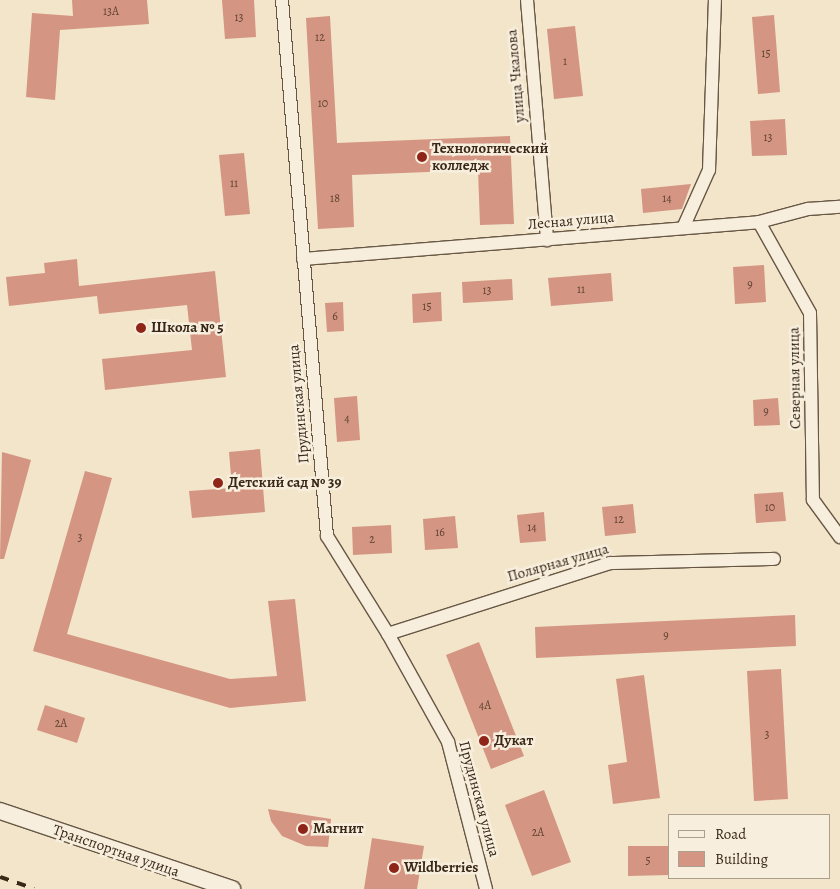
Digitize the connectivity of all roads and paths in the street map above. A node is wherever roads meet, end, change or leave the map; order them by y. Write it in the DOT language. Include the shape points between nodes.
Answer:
graph roads {
  1 [pos="282,0"];
  2 [pos="526,0"];
  3 [pos="715,0"];
  4 [pos="840,207"];
  5 [pos="759,222"];
  6 [pos="683,228"];
  7 [pos="547,240"];
  8 [pos="303,260"];
  9 [pos="840,538"];
  10 [pos="774,559"];
  11 [pos="388,634"];
  12 [pos="0,811"];
  13 [pos="232,889"];
  14 [pos="486,889"];
  1 -- 8 [label="street, Прудинская улица"];
  2 -- 7 [label="street, улица Чкалова"];
  3 -- 6 [label="street" via="709,170"];
  4 -- 5 [label="street, Лесная улица" via="808,209"];
  5 -- 6 [label="street, Лесная улица"];
  5 -- 9 [label="street, Северная улица" via="810,313 813,500"];
  6 -- 7 [label="street, Лесная улица"];
  7 -- 8 [label="street, Лесная улица"];
  8 -- 11 [label="street, Прудинская улица" via="328,536"];
  10 -- 11 [label="street, Полярная улица" via="610,562"];
  11 -- 14 [label="street, Прудинская улица" via="448,742"];
  12 -- 13 [label="street, Транспортная улица"];
}
